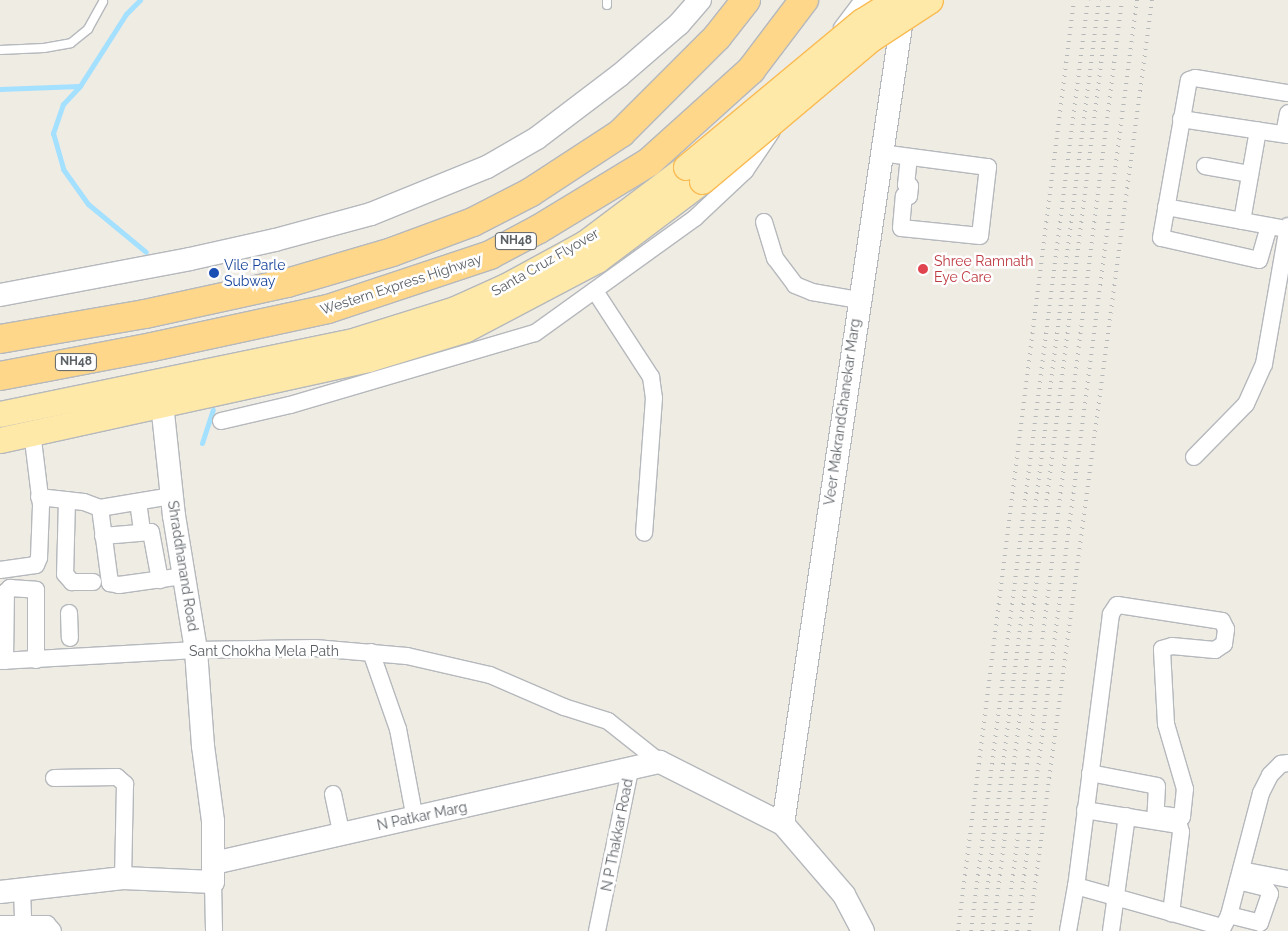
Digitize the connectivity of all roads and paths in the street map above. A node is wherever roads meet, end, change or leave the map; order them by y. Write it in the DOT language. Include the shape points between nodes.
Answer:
graph roads {
  1 [pos="700,0"];
  2 [pos="746,0"];
  3 [pos="804,0"];
  4 [pos="863,0"];
  5 [pos="895,0"];
  6 [pos="905,0"];
  7 [pos="930,0"];
  8 [pos="103,2"];
  9 [pos="0,50"];
  10 [pos="1288,93"];
  11 [pos="1288,114"];
  12 [pos="1181,119"];
  13 [pos="1258,130"];
  14 [pos="1286,135"];
  15 [pos="881,154"];
  16 [pos="910,157"];
  17 [pos="1205,166"];
  18 [pos="694,174"];
  19 [pos="1250,174"];
  20 [pos="1166,207"];
  21 [pos="872,212"];
  22 [pos="902,216"];
  23 [pos="1242,221"];
  24 [pos="764,222"];
  25 [pos="1269,226"];
  26 [pos="1287,228"];
  27 [pos="595,291"];
  28 [pos="0,295"];
  29 [pos="859,300"];
  30 [pos="0,339"];
  31 [pos="0,376"];
  32 [pos="159,382"];
  33 [pos="162,406"];
  34 [pos="0,414"];
  35 [pos="221,421"];
  36 [pos="32,432"];
  37 [pos="0,440"];
  38 [pos="1194,457"];
  39 [pos="172,496"];
  40 [pos="39,497"];
  41 [pos="67,500"];
  42 [pos="138,502"];
  43 [pos="100,508"];
  44 [pos="142,531"];
  45 [pos="644,532"];
  46 [pos="103,536"];
  47 [pos="154,545"];
  48 [pos="182,559"];
  49 [pos="157,562"];
  50 [pos="0,570"];
  51 [pos="160,580"];
  52 [pos="93,582"];
  53 [pos="69,613"];
  54 [pos="70,649"];
  55 [pos="196,650"];
  56 [pos="371,652"];
  57 [pos="36,660"];
  58 [pos="2,661"];
  59 [pos="660,762"];
  60 [pos="1288,763"];
  61 [pos="630,770"];
  62 [pos="1090,773"];
  63 [pos="54,778"];
  64 [pos="332,794"];
  65 [pos="1085,810"];
  66 [pos="1127,816"];
  67 [pos="1156,817"];
  68 [pos="416,819"];
  69 [pos="784,824"];
  70 [pos="341,833"];
  71 [pos="214,873"];
  72 [pos="1240,876"];
  73 [pos="123,878"];
  74 [pos="1288,879"];
  75 [pos="1076,886"];
  76 [pos="22,889"];
  77 [pos="0,892"];
  78 [pos="1116,898"];
  79 [pos="1171,913"];
  80 [pos="0,924"];
  81 [pos="23,924"];
  82 [pos="1224,924"];
  83 [pos="53,931"];
  84 [pos="214,931"];
  85 [pos="598,931"];
  86 [pos="863,931"];
  87 [pos="1068,931"];
  88 [pos="1111,931"];
  1 -- 28 [label="street" via="679,24 620,75 537,138 487,167 371,214 275,240"];
  2 -- 30 [label="highway, NH48" via="717,37 621,132 531,192 473,222 392,252 287,283 145,314"];
  3 -- 31 [label="highway, Western Express Highway / NH48" via="751,70 649,162 490,255 328,309"];
  4 -- 27 [label="street" via="793,94 745,171 695,218"];
  5 -- 18 [label="main road, Santa Cruz Flyover, bridge" via="862,21"];
  6 -- 15 [label="street, Veer MakrandGhanekar Marg"];
  7 -- 18 [label="main road, Santa Cruz Flyover, bridge" via="872,38"];
  8 -- 9 [label="lane" via="88,29 71,43"];
  10 -- 12 [label="street" via="1192,79 1187,85"];
  11 -- 14 [label="street"];
  12 -- 13 [label="street"];
  12 -- 20 [label="street"];
  13 -- 14 [label="street"];
  13 -- 19 [label="street"];
  15 -- 16 [label="street"];
  15 -- 21 [label="street, Veer MakrandGhanekar Marg"];
  16 -- 22 [label="street" via="906,184 910,186 909,196 904,196"];
  16 -- 22 [label="street" via="988,167 981,234 976,237 903,229"];
  17 -- 19 [label="street"];
  18 -- 32 [label="main road, Santa Cruz Flyover" via="584,243 506,286 455,309 356,340"];
  18 -- 33 [label="main road" via="597,260 466,329 368,359"];
  19 -- 23 [label="street"];
  20 -- 23 [label="street"];
  20 -- 25 [label="street" via="1160,234 1162,240 1257,260 1262,258"];
  21 -- 22 [label="street"];
  21 -- 29 [label="street, Veer MakrandGhanekar Marg"];
  23 -- 25 [label="street"];
  24 -- 29 [label="street" via="775,258 795,285 812,292"];
  25 -- 26 [label="street"];
  26 -- 38 [label="street" via="1264,364 1246,404"];
  27 -- 35 [label="street" via="535,333"];
  27 -- 45 [label="street" via="651,377 654,398"];
  29 -- 69 [label="street, Veer MakrandGhanekar Marg"];
  32 -- 33 [label="street, Shraddhanand Road"];
  32 -- 34 [label="main road, Santa Cruz Flyover"];
  33 -- 36 [label="main road"];
  33 -- 39 [label="street, Shraddhanand Road"];
  36 -- 37 [label="main road"];
  36 -- 40 [label="street"];
  39 -- 42 [label="street"];
  39 -- 48 [label="street, Shraddhanand Road"];
  40 -- 41 [label="street"];
  40 -- 50 [label="street" via="39,558 36,565"];
  41 -- 43 [label="street"];
  41 -- 52 [label="street" via="65,574 72,582"];
  42 -- 43 [label="street"];
  42 -- 44 [label="street"];
  43 -- 46 [label="street"];
  44 -- 46 [label="street"];
  44 -- 47 [label="street" via="151,532"];
  46 -- 51 [label="street" via="110,584"];
  47 -- 48 [label="street"];
  47 -- 49 [label="street"];
  48 -- 49 [label="street"];
  48 -- 51 [label="street"];
  48 -- 55 [label="street, Shraddhanand Road"];
  49 -- 51 [label="street"];
  53 -- 54 [label="street"];
  54 -- 55 [label="street, Sant Chokha Mela Path"];
  54 -- 57 [label="street, Sant Chokha Mela Path"];
  55 -- 56 [label="street, Sant Chokha Mela Path" via="315,648"];
  55 -- 71 [label="street, Shraddhanand Road"];
  56 -- 59 [label="street, Sant Chokha Mela Path" via="407,656 490,675 564,707 608,721"];
  56 -- 68 [label="street" via="398,729"];
  57 -- 58 [label="street, Sant Chokha Mela Path"];
  57 -- 58 [label="street" via="36,590 10,588 6,592"];
  59 -- 61 [label="street, N P Thakkar Road"];
  59 -- 69 [label="street, Sant Chokha Mela Path"];
  60 -- 72 [label="street" via="1281,764 1270,775 1261,793"];
  61 -- 68 [label="street, N Patkar Marg"];
  61 -- 85 [label="street, N P Thakkar Road"];
  62 -- 65 [label="street"];
  62 -- 67 [label="street" via="1155,784 1159,792"];
  62 -- 67 [label="street" via="1114,607 1121,605 1222,621 1226,629 1221,648 1172,646 1162,650 1166,724 1185,789 1182,817"];
  63 -- 73 [label="street" via="117,777 125,784"];
  64 -- 70 [label="street"];
  65 -- 66 [label="street"];
  65 -- 75 [label="street"];
  66 -- 67 [label="street"];
  66 -- 78 [label="street"];
  67 -- 79 [label="street" via="1176,823 1181,829"];
  68 -- 70 [label="street, N Patkar Marg"];
  69 -- 86 [label="street" via="844,896"];
  70 -- 71 [label="street, N Patkar Marg"];
  71 -- 73 [label="street, N Patkar Marg"];
  71 -- 84 [label="street, Shraddhanand Road"];
  72 -- 74 [label="street"];
  72 -- 82 [label="street"];
  72 -- 82 [label="street" via="1270,891 1263,921"];
  73 -- 76 [label="street, N Patkar Marg"];
  75 -- 78 [label="street"];
  75 -- 87 [label="street"];
  76 -- 77 [label="street, N Patkar Marg"];
  76 -- 81 [label="street"];
  78 -- 79 [label="street"];
  78 -- 88 [label="street"];
  79 -- 82 [label="street"];
  80 -- 81 [label="street"];
  81 -- 83 [label="street" via="50,924"];
}
